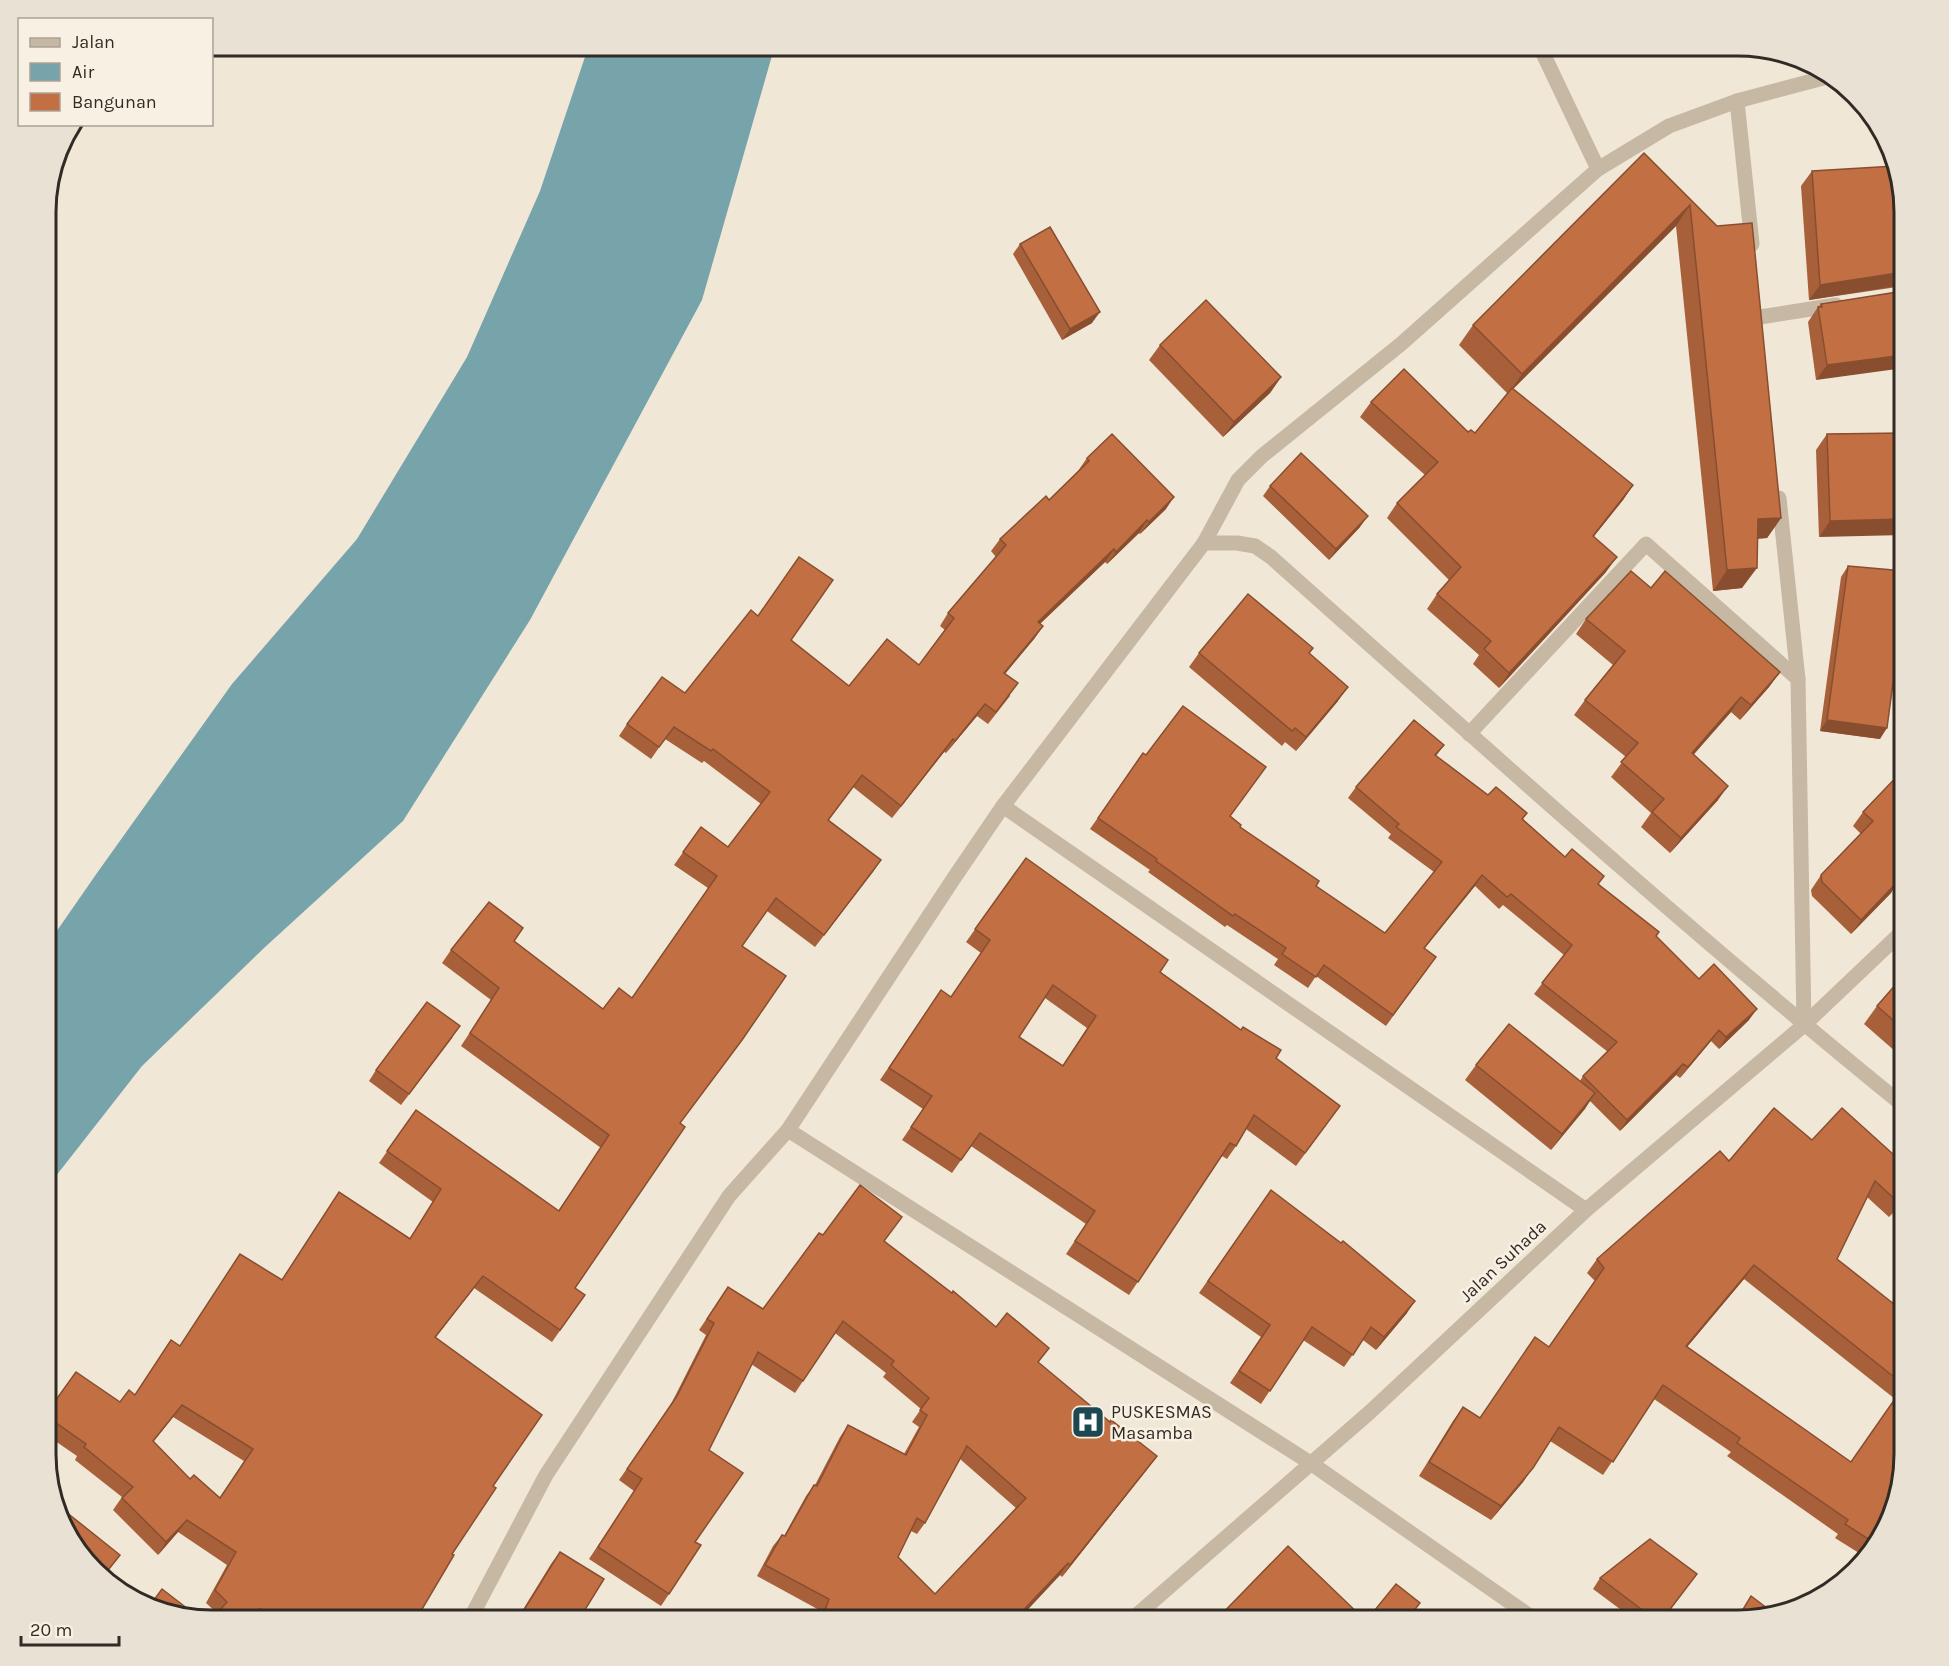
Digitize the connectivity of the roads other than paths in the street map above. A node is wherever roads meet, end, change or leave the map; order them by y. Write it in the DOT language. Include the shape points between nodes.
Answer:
graph roads {
  1 [pos="1544,56"];
  2 [pos="1820,79"];
  3 [pos="1737,101"];
  4 [pos="1598,169"];
  5 [pos="1754,260"];
  6 [pos="1848,303"];
  7 [pos="1760,317"];
  8 [pos="1777,480"];
  9 [pos="1204,543"];
  10 [pos="1798,679"];
  11 [pos="1469,734"];
  12 [pos="1003,806"];
  13 [pos="1894,940"];
  14 [pos="1804,1025"];
  15 [pos="1894,1098"];
  16 [pos="789,1130"];
  17 [pos="1586,1210"];
  18 [pos="1312,1464"];
  19 [pos="475,1610"];
  20 [pos="1143,1610"];
  21 [pos="1521,1610"];
  1 -- 4 [label="street"];
  2 -- 3 [label="street"];
  3 -- 4 [label="street" via="1669,126"];
  3 -- 5 [label="street"];
  4 -- 9 [label="street" via="1401,344 1262,456 1238,480"];
  6 -- 7 [label="street"];
  8 -- 10 [label="street"];
  9 -- 11 [label="street" via="1255,546 1271,557"];
  9 -- 12 [label="street"];
  10 -- 11 [label="street" via="1646,544"];
  10 -- 14 [label="street"];
  11 -- 14 [label="street"];
  12 -- 16 [label="street"];
  12 -- 17 [label="street"];
  13 -- 14 [label="street, Jalan Suhada"];
  14 -- 15 [label="street"];
  14 -- 17 [label="street, Jalan Suhada"];
  16 -- 18 [label="street"];
  16 -- 19 [label="street" via="729,1196 546,1475"];
  17 -- 18 [label="street, Jalan Suhada"];
  18 -- 20 [label="street, Jalan Suhada"];
  18 -- 21 [label="street"];
}
